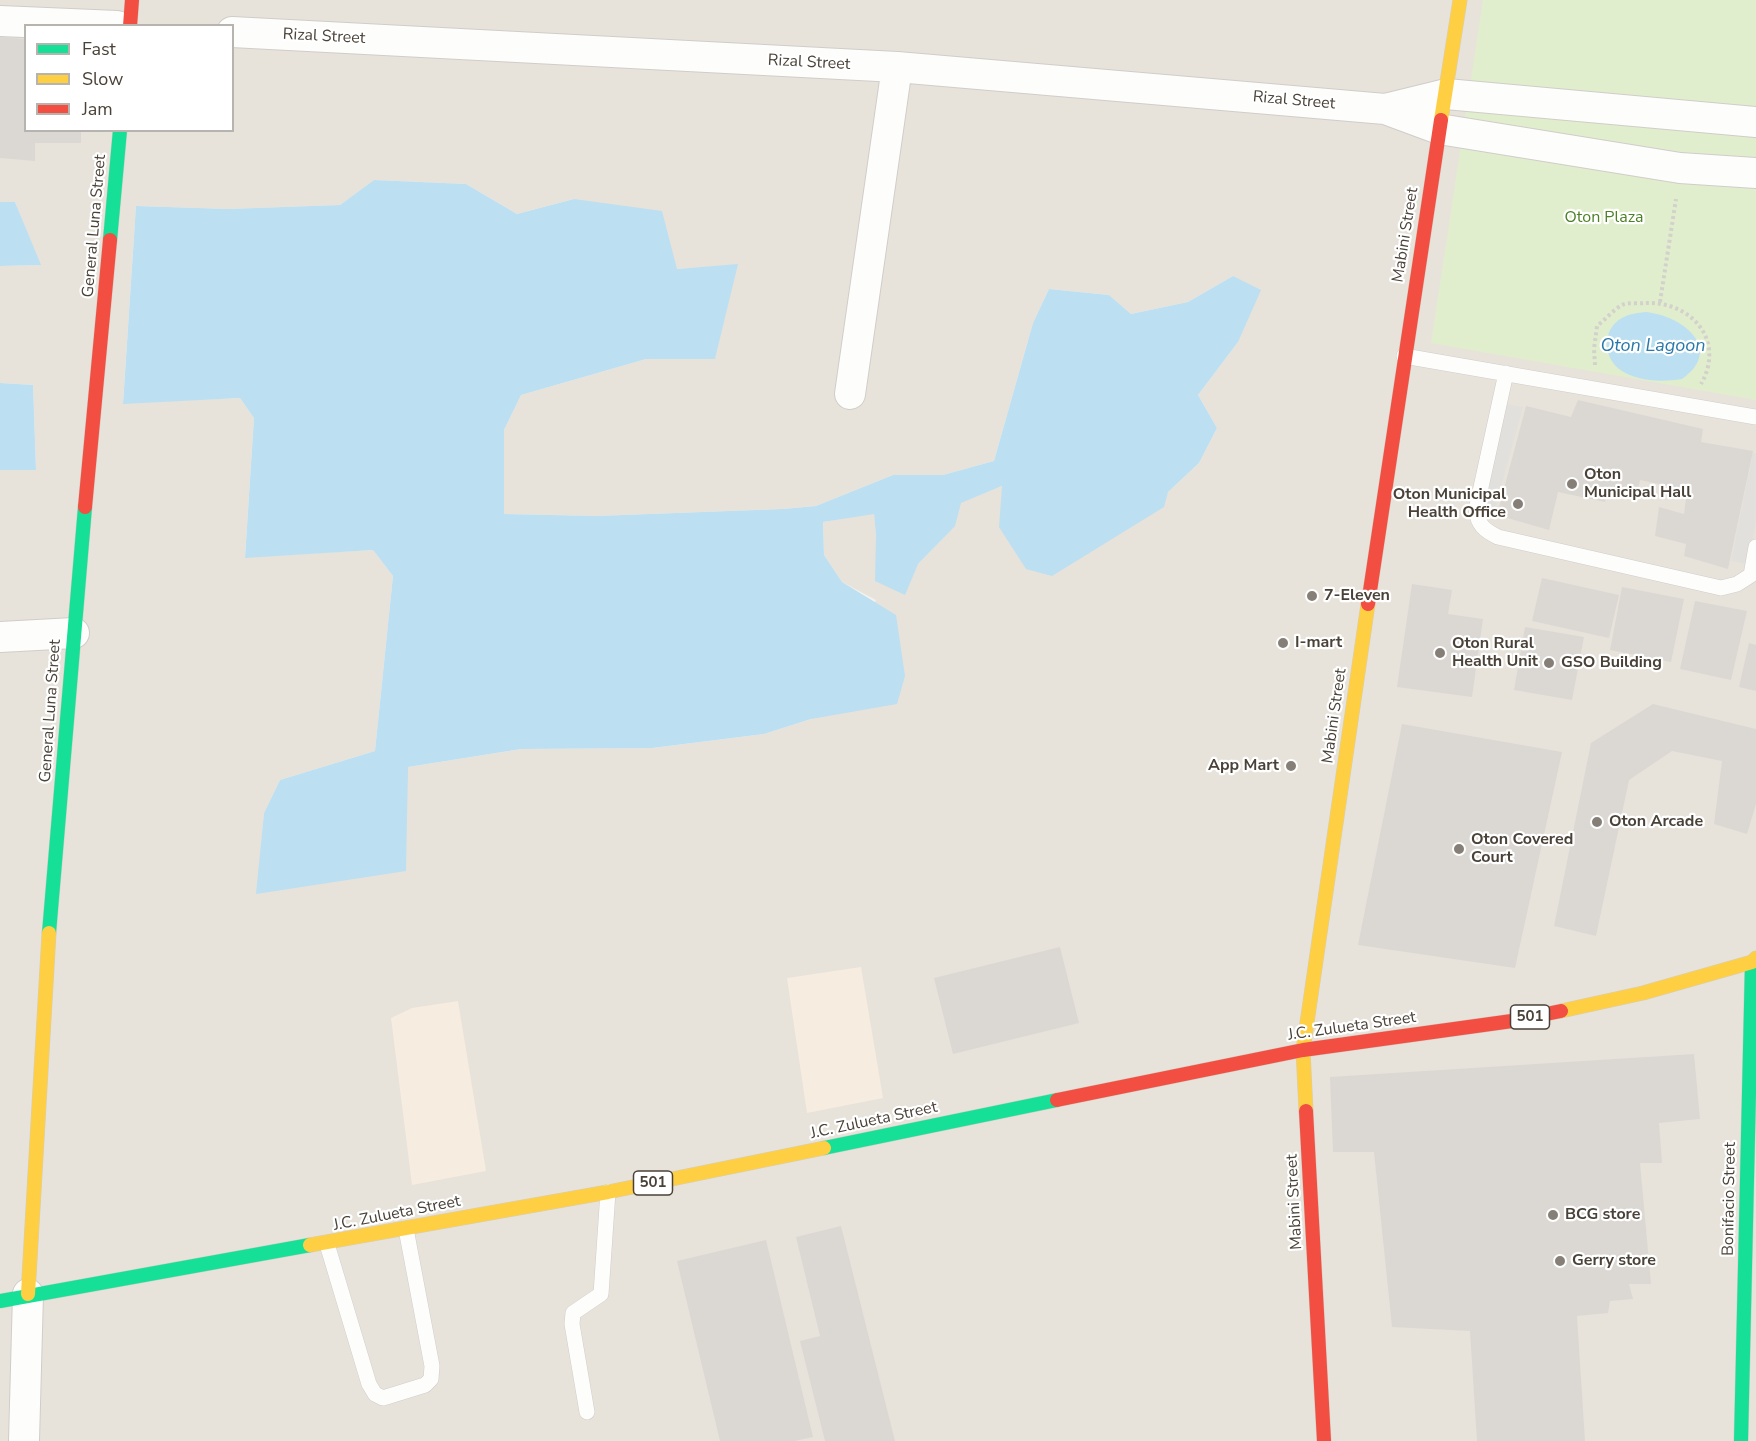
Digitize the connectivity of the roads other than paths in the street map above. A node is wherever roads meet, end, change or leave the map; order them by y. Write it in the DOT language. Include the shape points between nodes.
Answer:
graph roads {
  1 [pos="132,0"];
  2 [pos="1460,0"];
  3 [pos="0,21"];
  4 [pos="70,24"];
  5 [pos="130,24"];
  6 [pos="234,32"];
  7 [pos="897,67"];
  8 [pos="1446,94"];
  9 [pos="1385,109"];
  10 [pos="1756,122"];
  11 [pos="1438,129"];
  12 [pos="120,132"];
  13 [pos="1756,173"];
  14 [pos="1404,356"];
  15 [pos="1506,373"];
  16 [pos="850,394"];
  17 [pos="1756,417"];
  18 [pos="1756,547"];
  19 [pos="74,633"];
  20 [pos="0,637"];
  21 [pos="1754,960"];
  22 [pos="1303,1050"];
  23 [pos="608,1192"];
  24 [pos="406,1229"];
  25 [pos="327,1244"];
  26 [pos="14,1298"];
  27 [pos="587,1412"];
  28 [pos="24,1441"];
  29 [pos="1324,1441"];
  30 [pos="1741,1441"];
  1 -- 5 [label="main road"];
  2 -- 8 [label="main road, Mabini Street"];
  3 -- 4 [label="street"];
  6 -- 7 [label="street, Rizal Street"];
  7 -- 9 [label="street, Rizal Street"];
  7 -- 16 [label="street"];
  8 -- 9 [label="street, Rizal Street"];
  8 -- 10 [label="street, Rizal Street"];
  8 -- 11 [label="main road, Mabini Street"];
  9 -- 11 [label="street, Rizal Street"];
  11 -- 13 [label="street, Rizal Street" via="1680,168"];
  11 -- 14 [label="main road, Mabini Street"];
  12 -- 19 [label="main road, General Luna Street"];
  14 -- 15 [label="lane"];
  14 -- 22 [label="main road, Mabini Street"];
  15 -- 17 [label="lane"];
  15 -- 18 [label="lane" via="1476,510 1478,522 1486,531 1498,537 1721,588 1751,575"];
  19 -- 20 [label="street"];
  19 -- 26 [label="main road, General Luna Street" via="35,1128"];
  21 -- 22 [label="main road, J.C. Zulueta Street / 501" via="1643,993 1512,1021"];
  21 -- 30 [label="main road, Bonifacio Street"];
  22 -- 23 [label="main road, J.C. Zulueta Street / 501"];
  22 -- 29 [label="main road, Mabini Street"];
  23 -- 24 [label="main road, J.C. Zulueta Street / 501"];
  23 -- 27 [label="lane" via="601,1294 573,1313"];
  24 -- 25 [label="main road, J.C. Zulueta Street / 501"];
  24 -- 25 [label="lane" via="432,1366 431,1379 425,1385 383,1398 369,1384"];
  25 -- 26 [label="main road, J.C. Zulueta Street / 501"];
  26 -- 28 [label="street"];
}
